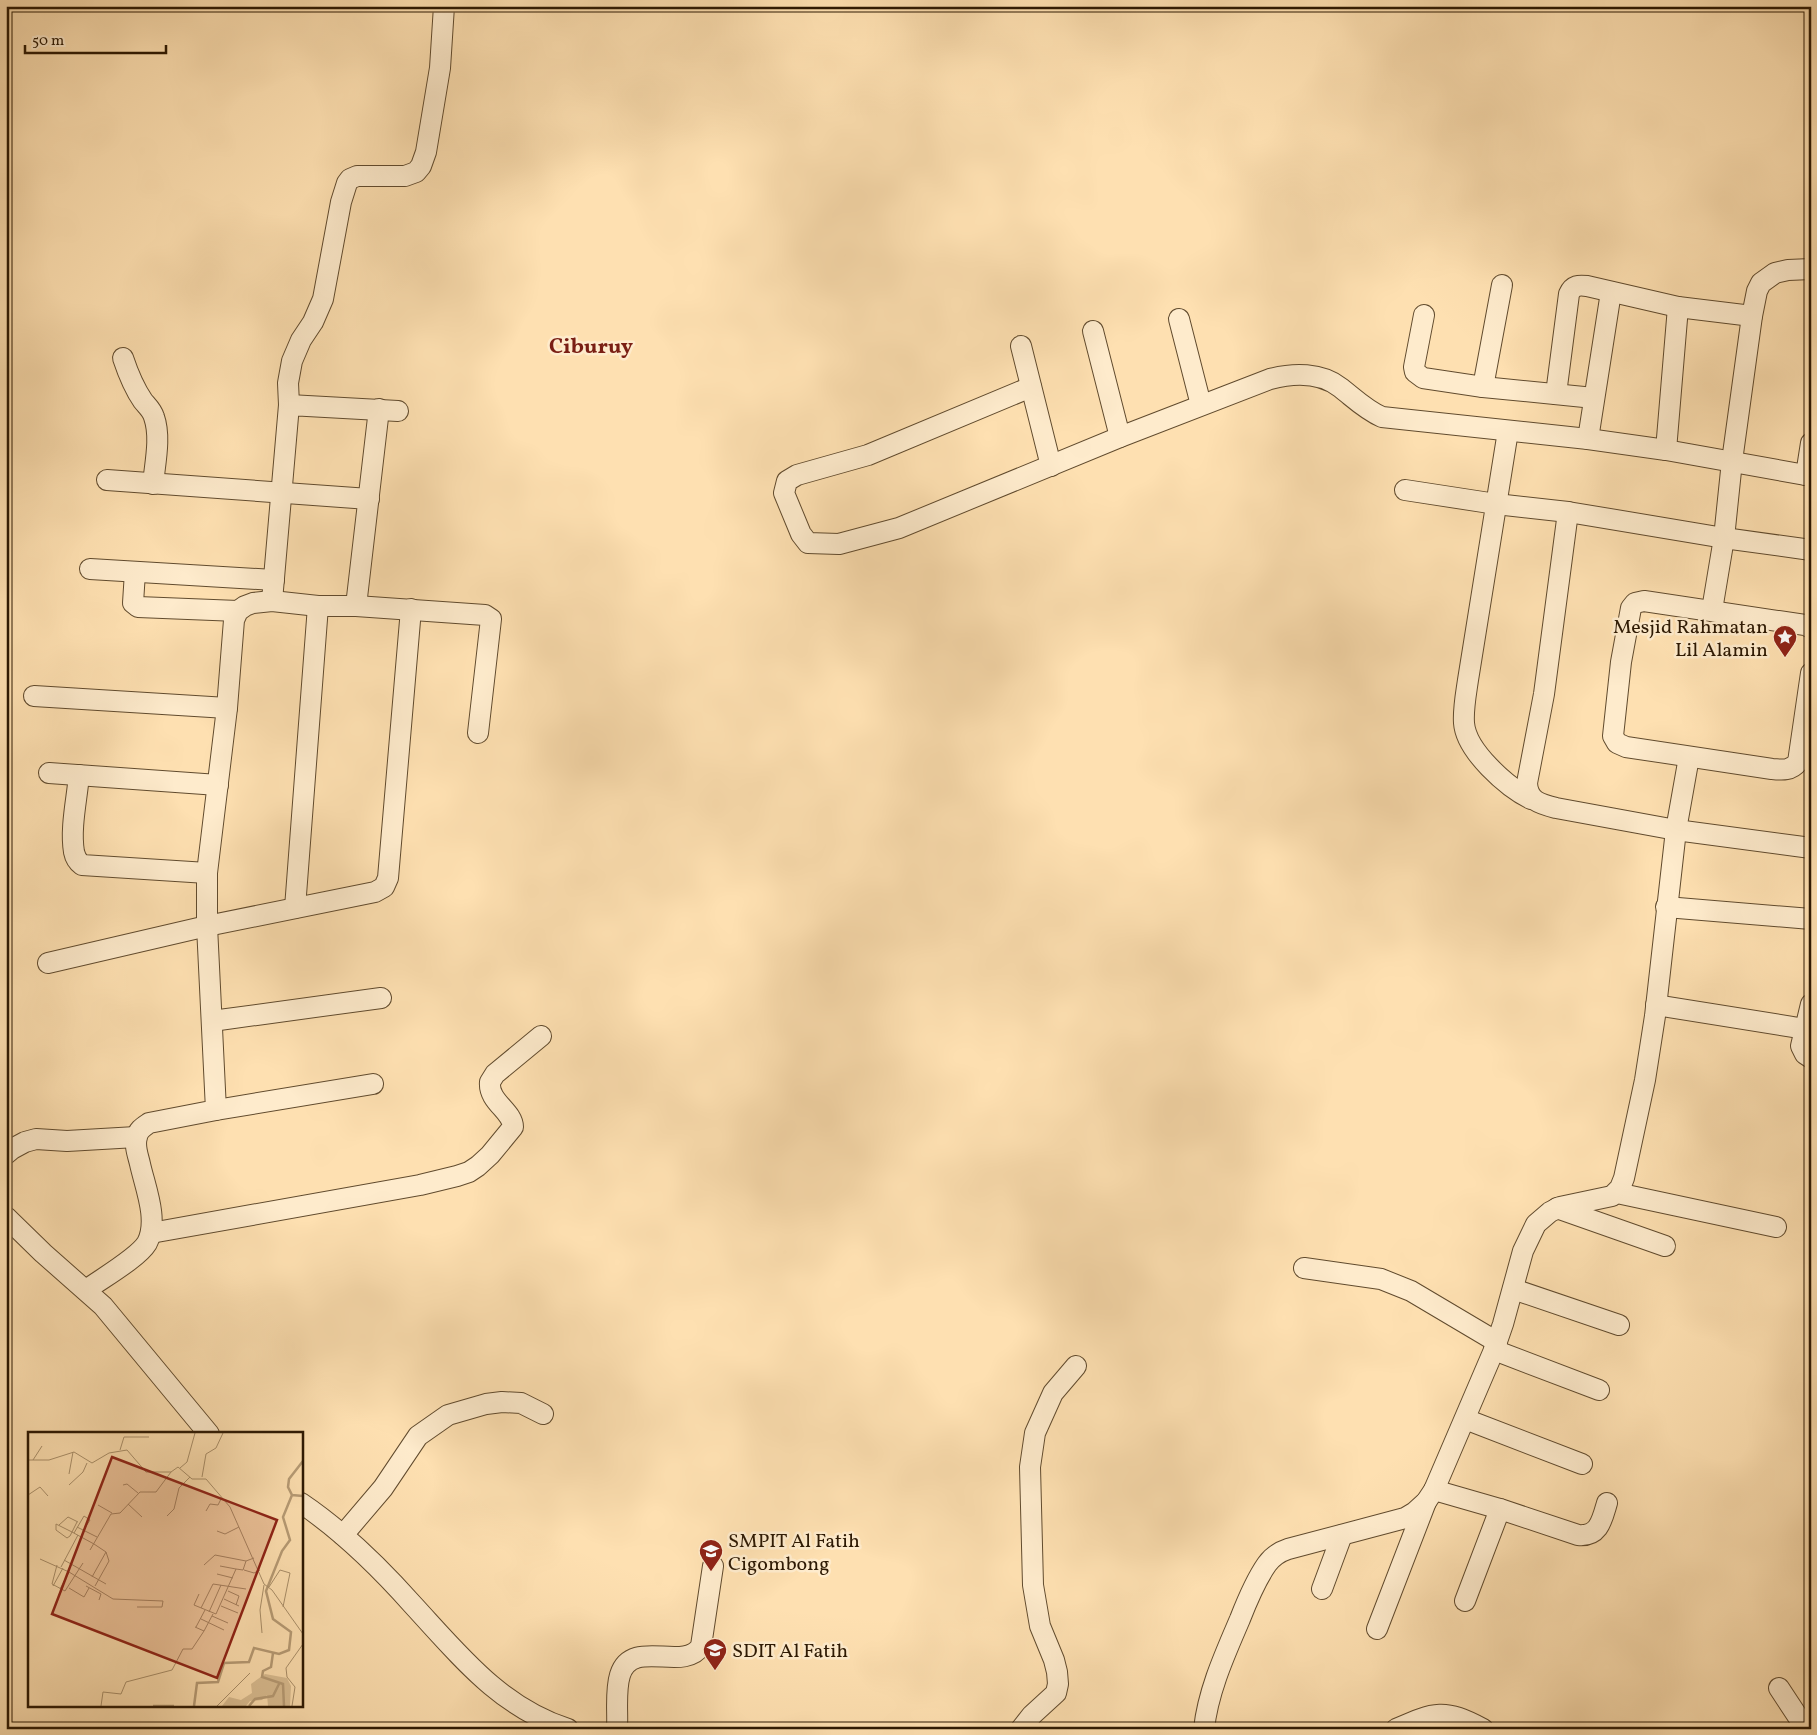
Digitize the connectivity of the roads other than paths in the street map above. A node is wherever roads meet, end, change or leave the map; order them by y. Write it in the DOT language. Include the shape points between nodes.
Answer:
graph roads {
  1 [pos="444,6"];
  2 [pos="1811,269"];
  3 [pos="1502,285"];
  4 [pos="1611,292"];
  5 [pos="1678,307"];
  6 [pos="1424,315"];
  7 [pos="1752,316"];
  8 [pos="1179,318"];
  9 [pos="1093,331"];
  10 [pos="1022,346"];
  11 [pos="123,358"];
  12 [pos="1031,387"];
  13 [pos="1483,387"];
  14 [pos="1556,394"];
  15 [pos="1594,398"];
  16 [pos="289,405"];
  17 [pos="1201,405"];
  18 [pos="1508,431"];
  19 [pos="1120,437"];
  20 [pos="1588,439"];
  21 [pos="1811,443"];
  22 [pos="1666,450"];
  23 [pos="1732,461"];
  24 [pos="1051,466"];
  25 [pos="1808,476"];
  26 [pos="106,480"];
  27 [pos="153,484"];
  28 [pos="1405,490"];
  29 [pos="281,493"];
  30 [pos="369,499"];
  31 [pos="1496,504"];
  32 [pos="1568,512"];
  33 [pos="1724,538"];
  34 [pos="1811,550"];
  35 [pos="90,570"];
  36 [pos="135,572"];
  37 [pos="274,580"];
  38 [pos="272,601"];
  39 [pos="318,606"];
  40 [pos="356,606"];
  41 [pos="410,610"];
  42 [pos="1712,610"];
  43 [pos="238,611"];
  44 [pos="1811,628"];
  45 [pos="1811,674"];
  46 [pos="34,696"];
  47 [pos="227,708"];
  48 [pos="478,733"];
  49 [pos="1689,757"];
  50 [pos="48,773"];
  51 [pos="79,775"];
  52 [pos="218,785"];
  53 [pos="1531,799"];
  54 [pos="1676,830"];
  55 [pos="1811,848"];
  56 [pos="207,873"];
  57 [pos="1666,907"];
  58 [pos="295,908"];
  59 [pos="1811,919"];
  60 [pos="207,926"];
  61 [pos="48,963"];
  62 [pos="381,998"];
  63 [pos="1811,1004"];
  64 [pos="1656,1005"];
  65 [pos="212,1021"];
  66 [pos="1805,1029"];
  67 [pos="541,1036"];
  68 [pos="1811,1058"];
  69 [pos="373,1084"];
  70 [pos="216,1110"];
  71 [pos="136,1137"];
  72 [pos="6,1154"];
  73 [pos="1616,1193"];
  74 [pos="1557,1208"];
  75 [pos="6,1217"];
  76 [pos="1776,1227"];
  77 [pos="151,1233"];
  78 [pos="1665,1246"];
  79 [pos="1304,1268"];
  80 [pos="1512,1289"];
  81 [pos="86,1290"];
  82 [pos="1620,1324"];
  83 [pos="1496,1346"];
  84 [pos="1076,1366"];
  85 [pos="1599,1390"];
  86 [pos="543,1414"];
  87 [pos="1465,1419"];
  88 [pos="207,1432"];
  89 [pos="1582,1464"];
  90 [pos="1430,1496"];
  91 [pos="1607,1503"];
  92 [pos="302,1504"];
  93 [pos="1500,1509"];
  94 [pos="343,1535"];
  95 [pos="1342,1535"];
  96 [pos="713,1566"];
  97 [pos="1322,1589"];
  98 [pos="1465,1601"];
  99 [pos="1378,1629"];
  100 [pos="1779,1688"];
  101 [pos="568,1729"];
  102 [pos="617,1729"];
  103 [pos="1020,1729"];
  104 [pos="1204,1729"];
  105 [pos="1396,1729"];
  106 [pos="1483,1729"];
  107 [pos="1806,1729"];
  1 -- 16 [label="street" via="440,68 422,166 405,176 357,176 346,183 324,299 292,361"];
  2 -- 7 [label="street" via="1788,270 1766,277 1757,291"];
  3 -- 13 [label="street"];
  4 -- 5 [label="street"];
  4 -- 14 [label="street" via="1580,285 1572,288"];
  4 -- 15 [label="street"];
  5 -- 7 [label="street"];
  5 -- 22 [label="street"];
  6 -- 13 [label="street" via="1415,372 1423,378"];
  7 -- 23 [label="street"];
  8 -- 17 [label="street"];
  9 -- 19 [label="street"];
  10 -- 12 [label="street"];
  11 -- 27 [label="street" via="128,374 150,408 155,422"];
  12 -- 24 [label="street"];
  12 -- 24 [label="street" via="868,454 797,474 787,481 784,492 801,534 808,543 839,544 900,528"];
  13 -- 14 [label="street"];
  14 -- 15 [label="street"];
  15 -- 20 [label="street"];
  16 -- 29 [label="street"];
  16 -- 30 [label="street" via="388,410"];
  17 -- 18 [label="street" via="1270,379 1304,375 1340,386 1370,412 1382,417"];
  17 -- 19 [label="street"];
  18 -- 20 [label="street"];
  18 -- 31 [label="street"];
  19 -- 24 [label="street"];
  20 -- 22 [label="street"];
  21 -- 25 [label="street"];
  22 -- 23 [label="street"];
  23 -- 25 [label="street"];
  23 -- 33 [label="street"];
  26 -- 27 [label="street"];
  27 -- 29 [label="street"];
  28 -- 31 [label="street"];
  29 -- 30 [label="street"];
  29 -- 37 [label="street"];
  30 -- 40 [label="street"];
  31 -- 32 [label="street"];
  31 -- 53 [label="street" via="1464,722 1471,746 1481,758 1511,787"];
  32 -- 33 [label="street"];
  32 -- 53 [label="street" via="1544,694 1526,783"];
  33 -- 34 [label="street"];
  33 -- 42 [label="street"];
  35 -- 36 [label="street"];
  36 -- 37 [label="street"];
  36 -- 43 [label="street" via="132,595 133,603 138,606"];
  37 -- 38 [label="street"];
  38 -- 39 [label="street"];
  38 -- 43 [label="street" via="253,603"];
  39 -- 40 [label="street"];
  39 -- 58 [label="street"];
  40 -- 41 [label="street"];
  41 -- 48 [label="street" via="485,615 491,619"];
  41 -- 58 [label="street" via="388,878 384,887 375,892"];
  42 -- 44 [label="street"];
  42 -- 49 [label="street" via="1644,601 1635,603 1622,662 1613,730 1615,740 1626,747"];
  43 -- 47 [label="street" via="234,620"];
  45 -- 49 [label="street" via="1794,767 1779,770"];
  46 -- 47 [label="street"];
  47 -- 52 [label="street"];
  49 -- 54 [label="street"];
  50 -- 51 [label="street"];
  51 -- 52 [label="street"];
  51 -- 56 [label="street" via="74,829 74,853 78,862 82,865"];
  52 -- 56 [label="street"];
  53 -- 54 [label="street" via="1556,808"];
  54 -- 55 [label="street"];
  54 -- 57 [label="street"];
  56 -- 60 [label="street"];
  57 -- 59 [label="street"];
  57 -- 64 [label="street"];
  58 -- 60 [label="street"];
  60 -- 61 [label="street"];
  60 -- 65 [label="street"];
  62 -- 65 [label="street"];
  63 -- 66 [label="street"];
  64 -- 66 [label="street"];
  64 -- 73 [label="street" via="1631,1153"];
  65 -- 70 [label="street"];
  66 -- 68 [label="street" via="1802,1051"];
  67 -- 77 [label="street" via="495,1074 490,1082 490,1092 512,1120 513,1127 490,1156 469,1172 420,1185"];
  69 -- 70 [label="street"];
  70 -- 71 [label="street" via="149,1123 140,1129"];
  71 -- 72 [label="street" via="67,1141 36,1139"];
  71 -- 77 [label="street" via="151,1210"];
  73 -- 74 [label="street" via="1605,1199"];
  73 -- 76 [label="street"];
  74 -- 78 [label="street"];
  74 -- 80 [label="street" via="1542,1217 1529,1235"];
  75 -- 81 [label="street"];
  77 -- 81 [label="street" via="136,1255"];
  79 -- 83 [label="street" via="1381,1280 1411,1291"];
  80 -- 82 [label="street"];
  80 -- 83 [label="street"];
  81 -- 88 [label="street" via="124,1330"];
  83 -- 85 [label="street"];
  83 -- 87 [label="street"];
  84 -- 103 [label="street" via="1053,1393 1035,1433 1030,1467 1033,1585 1040,1626 1058,1672 1058,1684 1056,1693"];
  86 -- 94 [label="street" via="521,1403 502,1402 448,1415 418,1436 383,1488"];
  87 -- 89 [label="street"];
  87 -- 90 [label="street"];
  90 -- 93 [label="street"];
  90 -- 95 [label="street" via="1405,1518"];
  90 -- 99 [label="street"];
  91 -- 93 [label="street" via="1597,1530 1583,1536"];
  92 -- 94 [label="street"];
  93 -- 98 [label="street"];
  94 -- 101 [label="street" via="488,1684 537,1718"];
  95 -- 97 [label="street"];
  95 -- 104 [label="street" via="1288,1548 1267,1564 1245,1606 1224,1660 1211,1695"];
  96 -- 102 [label="street" via="701,1646 687,1656 643,1656 629,1662 620,1674"];
  100 -- 107 [label="street"];
  105 -- 106 [label="street" via="1437,1714 1454,1715"];
}
